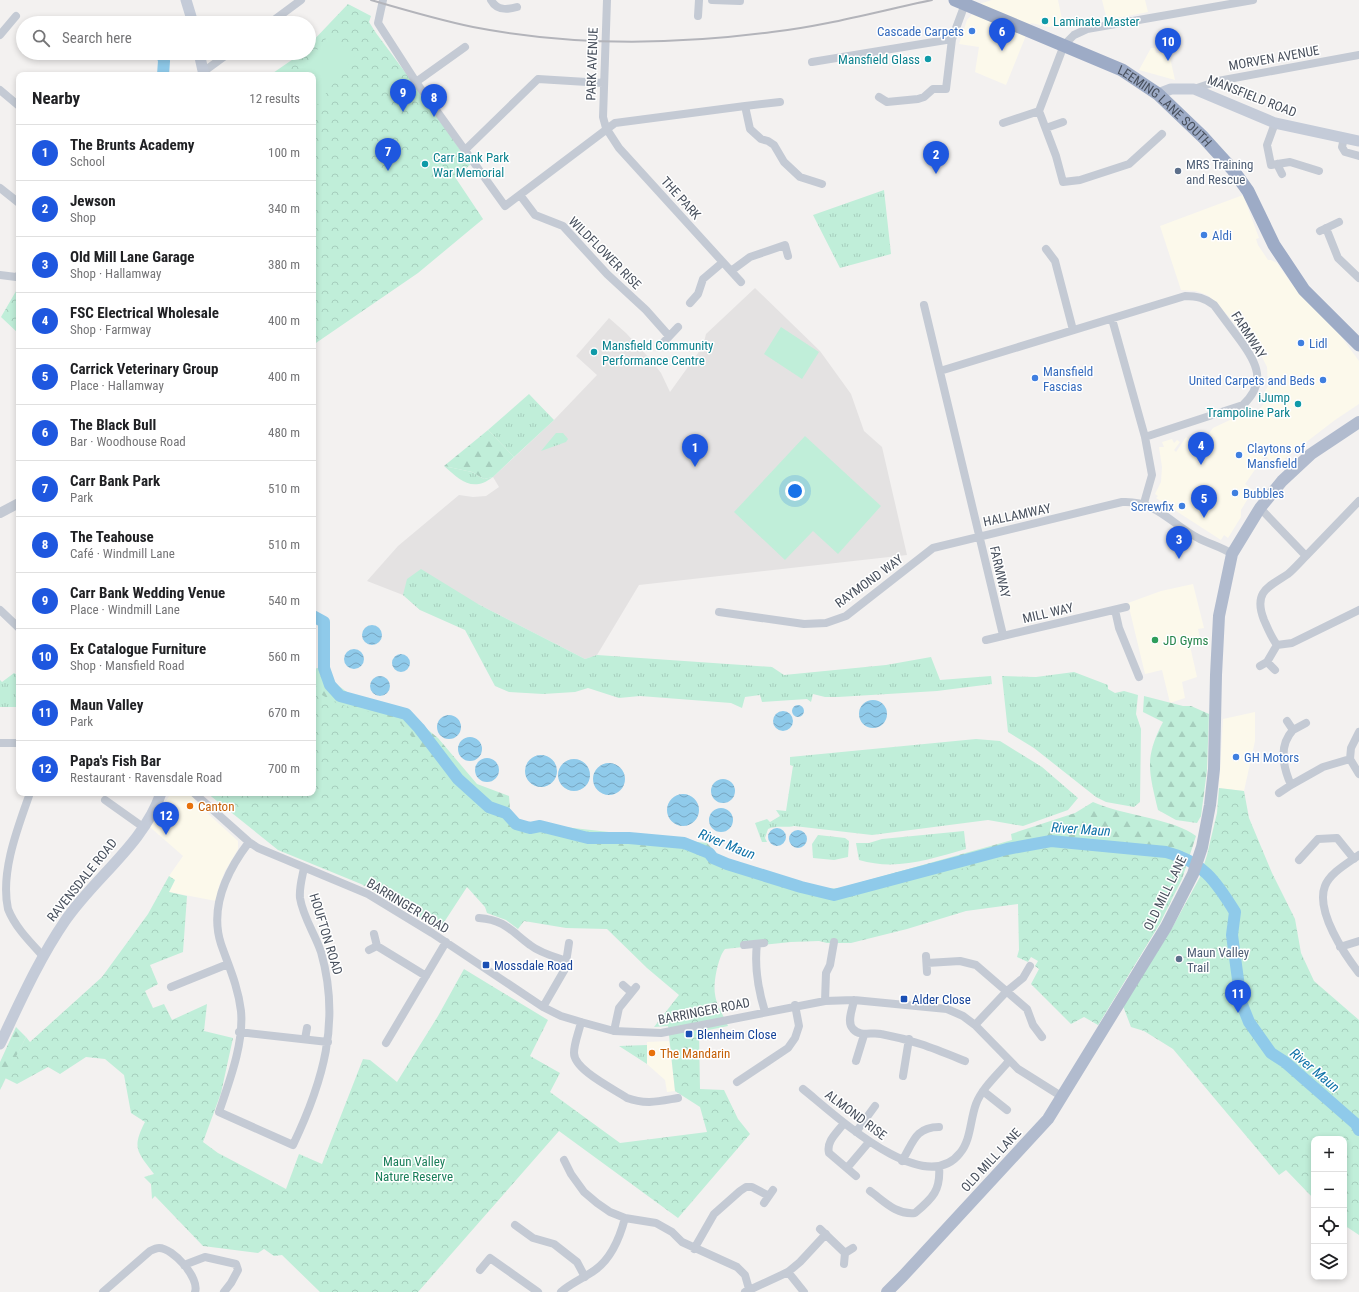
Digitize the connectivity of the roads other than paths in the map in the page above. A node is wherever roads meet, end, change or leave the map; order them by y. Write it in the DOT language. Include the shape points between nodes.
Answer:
graph roads {
  1 [pos="186,0"];
  2 [pos="301,0"];
  3 [pos="383,0"];
  4 [pos="491,0"];
  5 [pos="607,0"];
  6 [pos="699,0"];
  7 [pos="712,0"];
  8 [pos="1253,0"];
  9 [pos="740,1"];
  10 [pos="960,2"];
  11 [pos="517,7"];
  12 [pos="16,16"];
  13 [pos="191,16"];
  14 [pos="279,16"];
  15 [pos="698,16"];
  16 [pos="0,35"];
  17 [pos="952,39"];
  18 [pos="1064,45"];
  19 [pos="465,47"];
  20 [pos="1359,55"];
  21 [pos="201,60"];
  22 [pos="220,60"];
  23 [pos="812,62"];
  24 [pos="203,72"];
  25 [pos="204,72"];
  26 [pos="416,82"];
  27 [pos="603,83"];
  28 [pos="1194,89"];
  29 [pos="0,90"];
  30 [pos="1158,94"];
  31 [pos="879,97"];
  32 [pos="780,102"];
  33 [pos="16,103"];
  34 [pos="745,106"];
  35 [pos="1039,111"];
  36 [pos="1063,122"];
  37 [pos="1003,123"];
  38 [pos="1275,123"];
  39 [pos="606,128"];
  40 [pos="1046,128"];
  41 [pos="1162,134"];
  42 [pos="1344,138"];
  43 [pos="1359,141"];
  44 [pos="465,150"];
  45 [pos="1359,156"];
  46 [pos="1277,164"];
  47 [pos="1319,171"];
  48 [pos="1282,174"];
  49 [pos="822,184"];
  50 [pos="0,188"];
  51 [pos="520,195"];
  52 [pos="16,201"];
  53 [pos="1339,222"];
  54 [pos="1046,249"];
  55 [pos="788,256"];
  56 [pos="723,262"];
  57 [pos="731,271"];
  58 [pos="16,275"];
  59 [pos="1,276"];
  60 [pos="1359,278"];
  61 [pos="741,282"];
  62 [pos="690,303"];
  63 [pos="924,305"];
  64 [pos="1112,318"];
  65 [pos="678,327"];
  66 [pos="1073,330"];
  67 [pos="670,336"];
  68 [pos="662,344"];
  69 [pos="1359,345"];
  70 [pos="940,371"];
  71 [pos="1359,422"];
  72 [pos="1145,437"];
  73 [pos="1359,501"];
  74 [pos="1144,503"];
  75 [pos="16,505"];
  76 [pos="1260,508"];
  77 [pos="0,513"];
  78 [pos="980,537"];
  79 [pos="1232,554"];
  80 [pos="1306,556"];
  81 [pos="1126,607"];
  82 [pos="0,610"];
  83 [pos="1114,610"];
  84 [pos="1359,610"];
  85 [pos="719,612"];
  86 [pos="16,625"];
  87 [pos="1003,635"];
  88 [pos="986,640"];
  89 [pos="1278,644"];
  90 [pos="1274,670"];
  91 [pos="1139,676"];
  92 [pos="1287,721"];
  93 [pos="1306,723"];
  94 [pos="1293,730"];
  95 [pos="1359,732"];
  96 [pos="0,743"];
  97 [pos="16,743"];
  98 [pos="1350,759"];
  99 [pos="1359,774"];
  100 [pos="1292,786"];
  101 [pos="1279,793"];
  102 [pos="29,796"];
  103 [pos="162,796"];
  104 [pos="197,796"];
  105 [pos="105,800"];
  106 [pos="143,827"];
  107 [pos="249,842"];
  108 [pos="1356,857"];
  109 [pos="1299,860"];
  110 [pos="304,868"];
  111 [pos="484,921"];
  112 [pos="374,934"];
  113 [pos="1359,941"];
  114 [pos="446,942"];
  115 [pos="834,942"];
  116 [pos="569,943"];
  117 [pos="744,945"];
  118 [pos="377,946"];
  119 [pos="1340,947"];
  120 [pos="369,950"];
  121 [pos="43,956"];
  122 [pos="567,961"];
  123 [pos="228,964"];
  124 [pos="927,964"];
  125 [pos="1030,966"];
  126 [pos="1359,973"];
  127 [pos="426,976"];
  128 [pos="623,985"];
  129 [pos="171,987"];
  130 [pos="1007,991"];
  131 [pos="854,1000"];
  132 [pos="825,1001"];
  133 [pos="795,1005"];
  134 [pos="543,1007"];
  135 [pos="765,1012"];
  136 [pos="581,1022"];
  137 [pos="975,1025"];
  138 [pos="307,1028"];
  139 [pos="614,1031"];
  140 [pos="239,1032"];
  141 [pos="864,1034"];
  142 [pos="1042,1037"];
  143 [pos="305,1039"];
  144 [pos="386,1039"];
  145 [pos="909,1039"];
  146 [pos="328,1042"];
  147 [pos="0,1044"];
  148 [pos="856,1061"];
  149 [pos="965,1061"];
  150 [pos="1009,1061"];
  151 [pos="738,1070"];
  152 [pos="903,1076"];
  153 [pos="744,1077"];
  154 [pos="737,1082"];
  155 [pos="983,1092"];
  156 [pos="805,1095"];
  157 [pos="673,1096"];
  158 [pos="1061,1096"];
  159 [pos="876,1106"];
  160 [pos="1007,1110"];
  161 [pos="844,1123"];
  162 [pos="939,1127"];
  163 [pos="856,1132"];
  164 [pos="869,1142"];
  165 [pos="902,1161"];
  166 [pos="563,1166"];
  167 [pos="939,1166"];
  168 [pos="847,1168"];
  169 [pos="856,1176"];
  170 [pos="870,1191"];
  171 [pos="768,1196"];
  172 [pos="625,1218"];
  173 [pos="520,1226"];
  174 [pos="853,1248"];
  175 [pos="694,1249"];
  176 [pos="845,1253"];
  177 [pos="844,1264"];
  178 [pos="184,1265"];
  179 [pos="480,1270"];
  180 [pos="788,1272"];
  181 [pos="585,1277"];
  182 [pos="747,1290"];
  183 [pos="104,1292"];
  184 [pos="195,1292"];
  185 [pos="224,1292"];
  186 [pos="538,1292"];
  187 [pos="561,1292"];
  188 [pos="804,1292"];
  189 [pos="887,1292"];
  1 -- 13 [label="main road"];
  2 -- 14 [label="street"];
  3 -- 26 [label="street" via="378,22"];
  4 -- 11 [label="street" via="498,8 507,10"];
  5 -- 27 [label="street, PARK AVENUE"];
  6 -- 15 [label="street"];
  7 -- 9 [label="street"];
  8 -- 18 [label="street" via="1087,29"];
  10 -- 17 [label="street"];
  10 -- 18 [label="highway, LEEMING LANE SOUTH"];
  12 -- 16 [label="street"];
  17 -- 23 [label="street"];
  17 -- 31 [label="street" via="946,89 933,89 918,99 887,102"];
  18 -- 30 [label="highway, LEEMING LANE SOUTH" via="1122,70"];
  18 -- 35 [label="street"];
  19 -- 26 [label="street"];
  20 -- 28 [label="street, MORVEN AVENUE" via="1218,81"];
  21 -- 24 [label="main road"];
  22 -- 25 [label="street"];
  26 -- 44 [label="street"];
  27 -- 39 [label="street, PARK AVENUE" via="603,117"];
  27 -- 44 [label="street" via="538,79"];
  28 -- 30 [label="main road, MANSFIELD ROAD" via="1171,89"];
  28 -- 38 [label="main road, MANSFIELD ROAD"];
  29 -- 33 [label="street"];
  30 -- 69 [label="highway, LEEMING LANE SOUTH" via="1233,170 1248,192 1274,245 1304,290"];
  32 -- 34 [label="street"];
  34 -- 39 [label="street" via="642,118 615,123"];
  34 -- 49 [label="street" via="750,128 761,139 774,145 784,162 800,177"];
  35 -- 37 [label="street"];
  35 -- 40 [label="street"];
  36 -- 40 [label="street"];
  38 -- 42 [label="main road, MANSFIELD ROAD"];
  38 -- 46 [label="street" via="1267,145 1271,164"];
  39 -- 51 [label="street"];
  39 -- 56 [label="street, THE PARK" via="619,148"];
  40 -- 41 [label="street" via="1063,182 1080,180 1129,164"];
  42 -- 43 [label="main road, MANSFIELD ROAD"];
  42 -- 45 [label="street" via="1342,147 1345,152"];
  44 -- 51 [label="street" via="505,206"];
  46 -- 47 [label="street" via="1290,162"];
  46 -- 48 [label="street"];
  50 -- 52 [label="street"];
  51 -- 67 [label="street, WILDFLOWER RISE" via="535,215 563,226"];
  53 -- 60 [label="street" via="1323,229 1338,258"];
  54 -- 66 [label="street" via="1055,261"];
  55 -- 57 [label="street" via="785,245 750,257"];
  56 -- 57 [label="street, THE PARK"];
  56 -- 62 [label="street" via="703,278 698,294"];
  57 -- 61 [label="street, THE PARK"];
  58 -- 59 [label="street"];
  63 -- 70 [label="street, HALLAMWAY"];
  64 -- 66 [label="street, FARMWAY"];
  64 -- 72 [label="street"];
  64 -- 72 [label="street, FARMWAY" via="1185,296 1201,297 1214,305 1256,363 1257,384 1243,405"];
  65 -- 67 [label="street"];
  66 -- 70 [label="street, FARMWAY"];
  67 -- 68 [label="street"];
  70 -- 78 [label="street, HALLAMWAY"];
  71 -- 76 [label="main road, OLD MILL LANE" via="1311,454 1282,480"];
  72 -- 74 [label="street" via="1152,475"];
  73 -- 80 [label="street"];
  74 -- 78 [label="street, HALLAMWAY" via="1122,502"];
  74 -- 79 [label="street, HALLAMWAY" via="1197,538"];
  75 -- 77 [label="street"];
  76 -- 79 [label="main road, OLD MILL LANE"];
  76 -- 80 [label="street"];
  78 -- 85 [label="street, RAYMOND WAY" via="933,548 846,616 826,623 804,624"];
  78 -- 87 [label="street, FARMWAY"];
  79 -- 158 [label="main road, OLD MILL LANE" via="1219,616 1214,769 1210,805 1199,856 1193,874 1166,927"];
  80 -- 89 [label="street" via="1290,572 1264,591 1260,600 1260,610 1272,639"];
  81 -- 83 [label="street, MILL WAY"];
  82 -- 86 [label="street"];
  83 -- 87 [label="street, MILL WAY"];
  83 -- 91 [label="street"];
  84 -- 89 [label="street" via="1292,643"];
  87 -- 88 [label="street, MILL WAY"];
  89 -- 90 [label="street" via="1263,664"];
  92 -- 94 [label="street"];
  93 -- 94 [label="street"];
  94 -- 100 [label="street" via="1284,745 1285,770"];
  95 -- 98 [label="street" via="1351,748"];
  96 -- 97 [label="street"];
  98 -- 99 [label="street"];
  98 -- 100 [label="street" via="1323,767"];
  100 -- 101 [label="street"];
  102 -- 121 [label="street" via="9,850 3,880 8,908 22,933"];
  103 -- 106 [label="main road, RAVENSDALE ROAD"];
  104 -- 107 [label="street, BARRINGER ROAD"];
  105 -- 106 [label="street"];
  106 -- 121 [label="main road, RAVENSDALE ROAD" via="66,920"];
  107 -- 110 [label="street, BARRINGER ROAD" via="276,857"];
  107 -- 123 [label="street" via="226,878 218,903 216,921"];
  108 -- 109 [label="street" via="1337,838 1318,839"];
  108 -- 119 [label="street" via="1334,874 1325,886 1325,911"];
  110 -- 114 [label="street, BARRINGER ROAD" via="368,894"];
  110 -- 146 [label="street, HOUFTON ROAD" via="300,897 320,951 328,985"];
  111 -- 122 [label="street" via="497,920 514,930 530,946"];
  112 -- 118 [label="street"];
  113 -- 119 [label="street"];
  114 -- 127 [label="street"];
  114 -- 134 [label="street, BARRINGER ROAD"];
  115 -- 132 [label="street" via="826,973"];
  116 -- 122 [label="street"];
  117 -- 135 [label="street" via="761,943 755,961"];
  118 -- 120 [label="street"];
  118 -- 127 [label="street"];
  119 -- 126 [label="street"];
  121 -- 147 [label="main road, RAVENSDALE ROAD"];
  122 -- 134 [label="street"];
  123 -- 129 [label="street"];
  123 -- 140 [label="street" via="238,988 241,1013"];
  124 -- 130 [label="street" via="967,961 976,965"];
  125 -- 130 [label="street" via="1023,978"];
  127 -- 144 [label="street"];
  128 -- 139 [label="street" via="633,989 619,1008"];
  130 -- 137 [label="street"];
  130 -- 142 [label="street" via="1027,1009 1033,1025"];
  131 -- 132 [label="street, BARRINGER ROAD"];
  131 -- 137 [label="street, BARRINGER ROAD" via="947,1009"];
  131 -- 141 [label="street" via="851,1028"];
  132 -- 133 [label="street, BARRINGER ROAD"];
  133 -- 135 [label="street, BARRINGER ROAD"];
  133 -- 153 [label="street" via="799,1026 788,1048"];
  134 -- 136 [label="street, BARRINGER ROAD"];
  135 -- 139 [label="street, BARRINGER ROAD" via="661,1033"];
  136 -- 139 [label="street, BARRINGER ROAD"];
  136 -- 157 [label="street" via="574,1054 580,1067 587,1073 635,1101 662,1102"];
  137 -- 150 [label="street, BARRINGER ROAD"];
  138 -- 143 [label="street"];
  140 -- 143 [label="street"];
  140 -- 146 [label="street, HOUFTON ROAD" via="233,1072 219,1112 293,1145 309,1113 323,1069"];
  141 -- 145 [label="street" via="872,1032"];
  141 -- 148 [label="street"];
  143 -- 146 [label="street"];
  145 -- 149 [label="street"];
  145 -- 152 [label="street"];
  150 -- 155 [label="street"];
  150 -- 158 [label="street, BARRINGER ROAD"];
  151 -- 153 [label="street"];
  153 -- 154 [label="street"];
  155 -- 160 [label="street"];
  155 -- 167 [label="street" via="976,1104 966,1142 960,1153 952,1161"];
  156 -- 161 [label="street, ALMOND RISE"];
  158 -- 189 [label="main road, OLD MILL LANE" via="1048,1119 1027,1143"];
  159 -- 163 [label="street"];
  161 -- 163 [label="street, ALMOND RISE"];
  161 -- 168 [label="street" via="829,1142 828,1148 829,1154"];
  162 -- 165 [label="street" via="928,1127 919,1132"];
  163 -- 164 [label="street, ALMOND RISE"];
  164 -- 165 [label="street, ALMOND RISE"];
  164 -- 168 [label="street"];
  165 -- 167 [label="street, ALMOND RISE"];
  166 -- 172 [label="street" via="592,1200"];
  167 -- 170 [label="street" via="940,1180 937,1189 915,1213 897,1211"];
  168 -- 169 [label="street"];
  171 -- 175 [label="street" via="752,1187 740,1191 714,1214"];
  172 -- 175 [label="street" via="656,1223"];
  172 -- 181 [label="street" via="616,1245 596,1269"];
  173 -- 181 [label="street" via="533,1238 554,1244 577,1262"];
  174 -- 176 [label="street"];
  175 -- 182 [label="street" via="737,1267 746,1275"];
  176 -- 177 [label="street"];
  176 -- 180 [label="street" via="823,1232 800,1262"];
  178 -- 183 [label="street" via="171,1252 160,1248 150,1251"];
  178 -- 184 [label="street" via="193,1277"];
  178 -- 185 [label="street" via="205,1257 236,1264 238,1270"];
  179 -- 186 [label="street" via="490,1258"];
  180 -- 182 [label="street"];
  180 -- 188 [label="street"];
  181 -- 187 [label="street" via="570,1284"];
}
